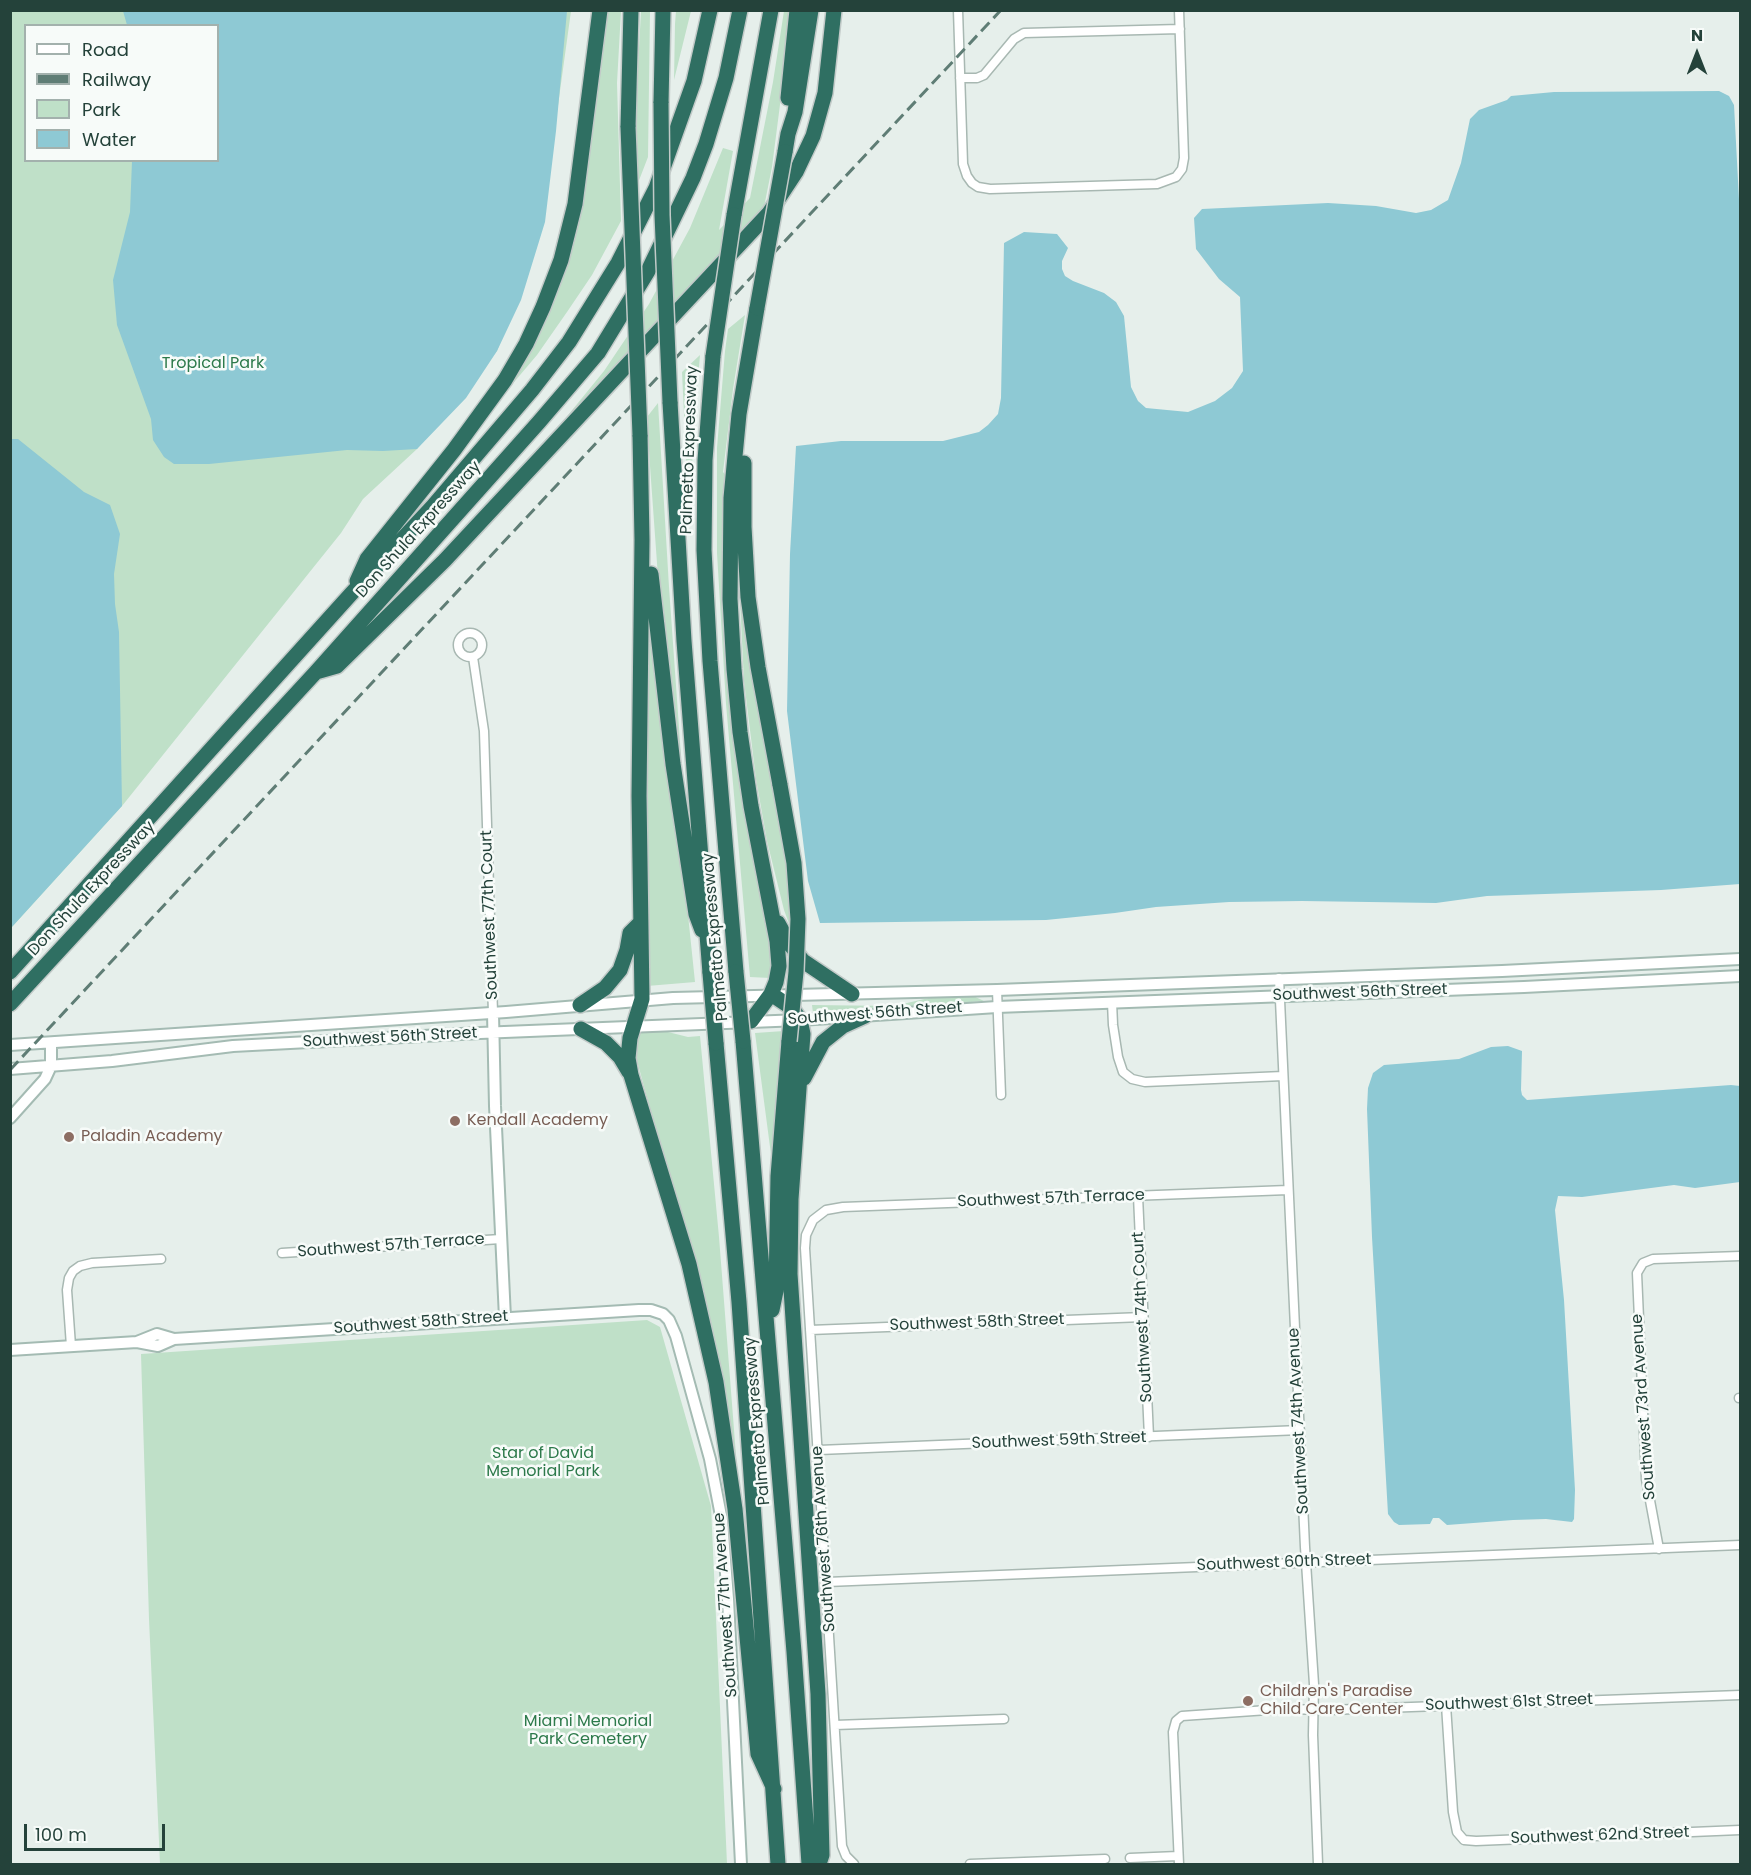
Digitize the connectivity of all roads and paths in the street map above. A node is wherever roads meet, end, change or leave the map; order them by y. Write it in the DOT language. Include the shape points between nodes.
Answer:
graph roads {
  1 [pos="600,10"];
  2 [pos="631,10"];
  3 [pos="663,10"];
  4 [pos="710,10"];
  5 [pos="740,10"];
  6 [pos="771,10"];
  7 [pos="797,10"];
  8 [pos="811,10"];
  9 [pos="834,10"];
  10 [pos="958,10"];
  11 [pos="1179,10"];
  12 [pos="1180,29"];
  13 [pos="960,78"];
  14 [pos="788,134"];
  15 [pos="744,385"];
  16 [pos="642,540"];
  17 [pos="351,594"];
  18 [pos="473,657"];
  19 [pos="316,672"];
  20 [pos="771,909"];
  21 [pos="640,922"];
  22 [pos="708,944"];
  23 [pos="1740,959"];
  24 [pos="10,972"];
  25 [pos="1740,976"];
  26 [pos="1279,978"];
  27 [pos="1111,985"];
  28 [pos="997,990"];
  29 [pos="771,994"];
  30 [pos="852,994"];
  31 [pos="1279,996"];
  32 [pos="642,999"];
  33 [pos="1112,1002"];
  34 [pos="10,1004"];
  35 [pos="580,1005"];
  36 [pos="997,1007"];
  37 [pos="493,1013"];
  38 [pos="865,1016"];
  39 [pos="800,1020"];
  40 [pos="751,1021"];
  41 [pos="635,1026"];
  42 [pos="581,1029"];
  43 [pos="493,1032"];
  44 [pos="51,1042"];
  45 [pos="10,1045"];
  46 [pos="51,1066"];
  47 [pos="10,1069"];
  48 [pos="631,1075"];
  49 [pos="1283,1076"];
  50 [pos="800,1083"];
  51 [pos="1001,1095"];
  52 [pos="10,1118"];
  53 [pos="1288,1190"];
  54 [pos="1138,1196"];
  55 [pos="816,1216"];
  56 [pos="501,1239"];
  57 [pos="282,1253"];
  58 [pos="1740,1256"];
  59 [pos="161,1259"];
  60 [pos="666,1316"];
  61 [pos="1143,1317"];
  62 [pos="505,1318"];
  63 [pos="768,1328"];
  64 [pos="810,1330"];
  65 [pos="70,1346"];
  66 [pos="10,1350"];
  67 [pos="1300,1430"];
  68 [pos="1149,1437"];
  69 [pos="819,1450"];
  70 [pos="1740,1545"];
  71 [pos="1659,1549"];
  72 [pos="1307,1563"];
  73 [pos="827,1582"];
  74 [pos="1740,1695"];
  75 [pos="1446,1705"];
  76 [pos="1314,1709"];
  77 [pos="1004,1719"];
  78 [pos="835,1725"];
  79 [pos="774,1789"];
  80 [pos="1740,1830"];
  81 [pos="1130,1858"];
  82 [pos="1105,1859"];
  83 [pos="1179,1860"];
  84 [pos="1033,1863"];
  85 [pos="741,1864"];
  86 [pos="778,1864"];
  87 [pos="809,1864"];
  88 [pos="819,1864"];
  89 [pos="853,1864"];
  90 [pos="970,1864"];
  91 [pos="1318,1864"];
  1 -- 17 [label="highway" via="575,204 561,260 543,308 505,380 368,559"];
  2 -- 16 [label="highway, bridge" via="628,127"];
  3 -- 22 [label="highway, Palmetto Expressway, bridge" via="662,215 670,402"];
  4 -- 17 [label="highway, Don Shula Expressway" via="694,81 656,188 597,299 532,390"];
  5 -- 19 [label="highway, Don Shula Expressway" via="726,78 693,178 648,271 598,353"];
  6 -- 63 [label="highway, Palmetto Expressway, bridge" via="712,356 704,550 710,661"];
  7 -- 14 [label="highway"];
  8 -- 14 [label="highway"];
  9 -- 19 [label="highway" via="829,71 813,136 796,172 769,213 445,560 337,666"];
  10 -- 13 [label="street"];
  11 -- 12 [label="street"];
  12 -- 13 [label="street" via="1024,33 1014,39 984,75"];
  12 -- 13 [label="street" via="1184,153 1181,171 1169,181 1157,184 978,187 965,172 962,159"];
  14 -- 15 [label="highway, bridge"];
  15 -- 20 [label="highway" via="731,498 732,634 743,754"];
  15 -- 63 [label="highway, bridge" via="747,582 758,667 794,863 798,919 778,1176 776,1291"];
  16 -- 21 [label="highway"];
  16 -- 22 [label="highway" via="650,570 668,729 696,914"];
  17 -- 24 [label="highway, Don Shula Expressway"];
  18 -- 37 [label="street, Southwest 77th Court" via="485,752"];
  19 -- 34 [label="highway, Don Shula Expressway"];
  20 -- 29 [label="highway" via="779,966"];
  20 -- 30 [label="highway" via="803,961"];
  21 -- 32 [label="highway"];
  21 -- 35 [label="highway" via="630,933 620,970 605,988"];
  22 -- 79 [label="highway, Palmetto Expressway, bridge" via="739,1302"];
  23 -- 26 [label="main road, Southwest 56th Street"];
  25 -- 31 [label="main road, Southwest 56th Street"];
  26 -- 27 [label="main road, Southwest 56th Street"];
  26 -- 31 [label="street, Southwest 74th Avenue"];
  27 -- 28 [label="main road, Southwest 56th Street"];
  27 -- 33 [label="main road"];
  28 -- 30 [label="main road, Southwest 56th Street"];
  28 -- 36 [label="street"];
  29 -- 30 [label="main road, Southwest 56th Street"];
  29 -- 32 [label="main road, Southwest 56th Street"];
  29 -- 39 [label="highway" via="792,1008"];
  29 -- 40 [label="highway"];
  31 -- 33 [label="main road, Southwest 56th Street"];
  31 -- 49 [label="street, Southwest 74th Avenue"];
  32 -- 35 [label="main road, Southwest 56th Street"];
  32 -- 41 [label="highway"];
  33 -- 36 [label="main road, Southwest 56th Street"];
  33 -- 49 [label="street" via="1120,1065 1125,1075 1137,1081"];
  35 -- 37 [label="main road, Southwest 56th Street"];
  36 -- 38 [label="main road, Southwest 56th Street"];
  36 -- 51 [label="street"];
  37 -- 43 [label="main road, Southwest 77th Court"];
  37 -- 44 [label="main road, Southwest 56th Street"];
  38 -- 39 [label="main road, Southwest 56th Street"];
  38 -- 50 [label="highway" via="843,1026 823,1042"];
  39 -- 40 [label="main road, Southwest 56th Street"];
  39 -- 50 [label="highway"];
  40 -- 41 [label="main road, Southwest 56th Street"];
  41 -- 42 [label="main road, Southwest 56th Street"];
  41 -- 48 [label="highway" via="629,1048"];
  42 -- 43 [label="main road, Southwest 56th Street"];
  42 -- 48 [label="highway" via="613,1049"];
  43 -- 46 [label="main road, Southwest 56th Street" via="233,1046"];
  43 -- 56 [label="main road, Southwest 77th Court"];
  44 -- 45 [label="main road, Southwest 56th Street"];
  44 -- 46 [label="main road"];
  46 -- 47 [label="main road, Southwest 56th Street"];
  46 -- 52 [label="main road" via="42,1084"];
  48 -- 79 [label="highway" via="689,1264 714,1372 733,1491 759,1754"];
  49 -- 53 [label="street, Southwest 74th Avenue"];
  50 -- 88 [label="highway" via="790,1274 818,1694 822,1845"];
  53 -- 54 [label="street, Southwest 57th Terrace"];
  53 -- 67 [label="street, Southwest 74th Avenue"];
  54 -- 55 [label="street, Southwest 57th Terrace" via="843,1207"];
  54 -- 61 [label="street, Southwest 74th Court"];
  55 -- 64 [label="street, Southwest 76th Avenue" via="805,1244"];
  56 -- 57 [label="street, Southwest 57th Terrace"];
  56 -- 62 [label="main road, Southwest 77th Court"];
  58 -- 71 [label="street, Southwest 73rd Avenue" via="1653,1259 1641,1266 1636,1280 1646,1479"];
  59 -- 65 [label="street" via="92,1263 73,1271 67,1290"];
  60 -- 62 [label="main road, Southwest 58th Street" via="644,1309"];
  60 -- 85 [label="main road, Southwest 77th Avenue" via="676,1336 707,1448 722,1521"];
  61 -- 64 [label="street, Southwest 58th Street"];
  61 -- 68 [label="street, Southwest 74th Court"];
  62 -- 65 [label="main road, Southwest 58th Street" via="174,1339 157,1334 137,1342"];
  63 -- 87 [label="highway, Palmetto Expressway"];
  64 -- 69 [label="street, Southwest 76th Avenue"];
  65 -- 66 [label="main road, Southwest 58th Street"];
  67 -- 68 [label="street, Southwest 59th Street"];
  67 -- 72 [label="street, Southwest 74th Avenue"];
  68 -- 69 [label="street, Southwest 59th Street"];
  69 -- 73 [label="street, Southwest 76th Avenue"];
  70 -- 71 [label="street, Southwest 60th Street"];
  71 -- 72 [label="street, Southwest 60th Street"];
  72 -- 73 [label="street, Southwest 60th Street"];
  72 -- 76 [label="street, Southwest 74th Avenue"];
  73 -- 78 [label="street, Southwest 76th Avenue"];
  74 -- 75 [label="street, Southwest 61st Street"];
  75 -- 76 [label="street, Southwest 61st Street"];
  75 -- 80 [label="street, Southwest 62nd Street" via="1453,1812 1461,1839"];
  76 -- 83 [label="street, Southwest 61st Street" via="1188,1715 1174,1723"];
  76 -- 91 [label="street, Southwest 74th Avenue"];
  77 -- 78 [label="street"];
  78 -- 89 [label="street, Southwest 76th Avenue" via="842,1846"];
  79 -- 86 [label="highway, Palmetto Expressway"];
  81 -- 83 [label="street"];
  82 -- 84 [label="street"];
  84 -- 90 [label="street"];
}
